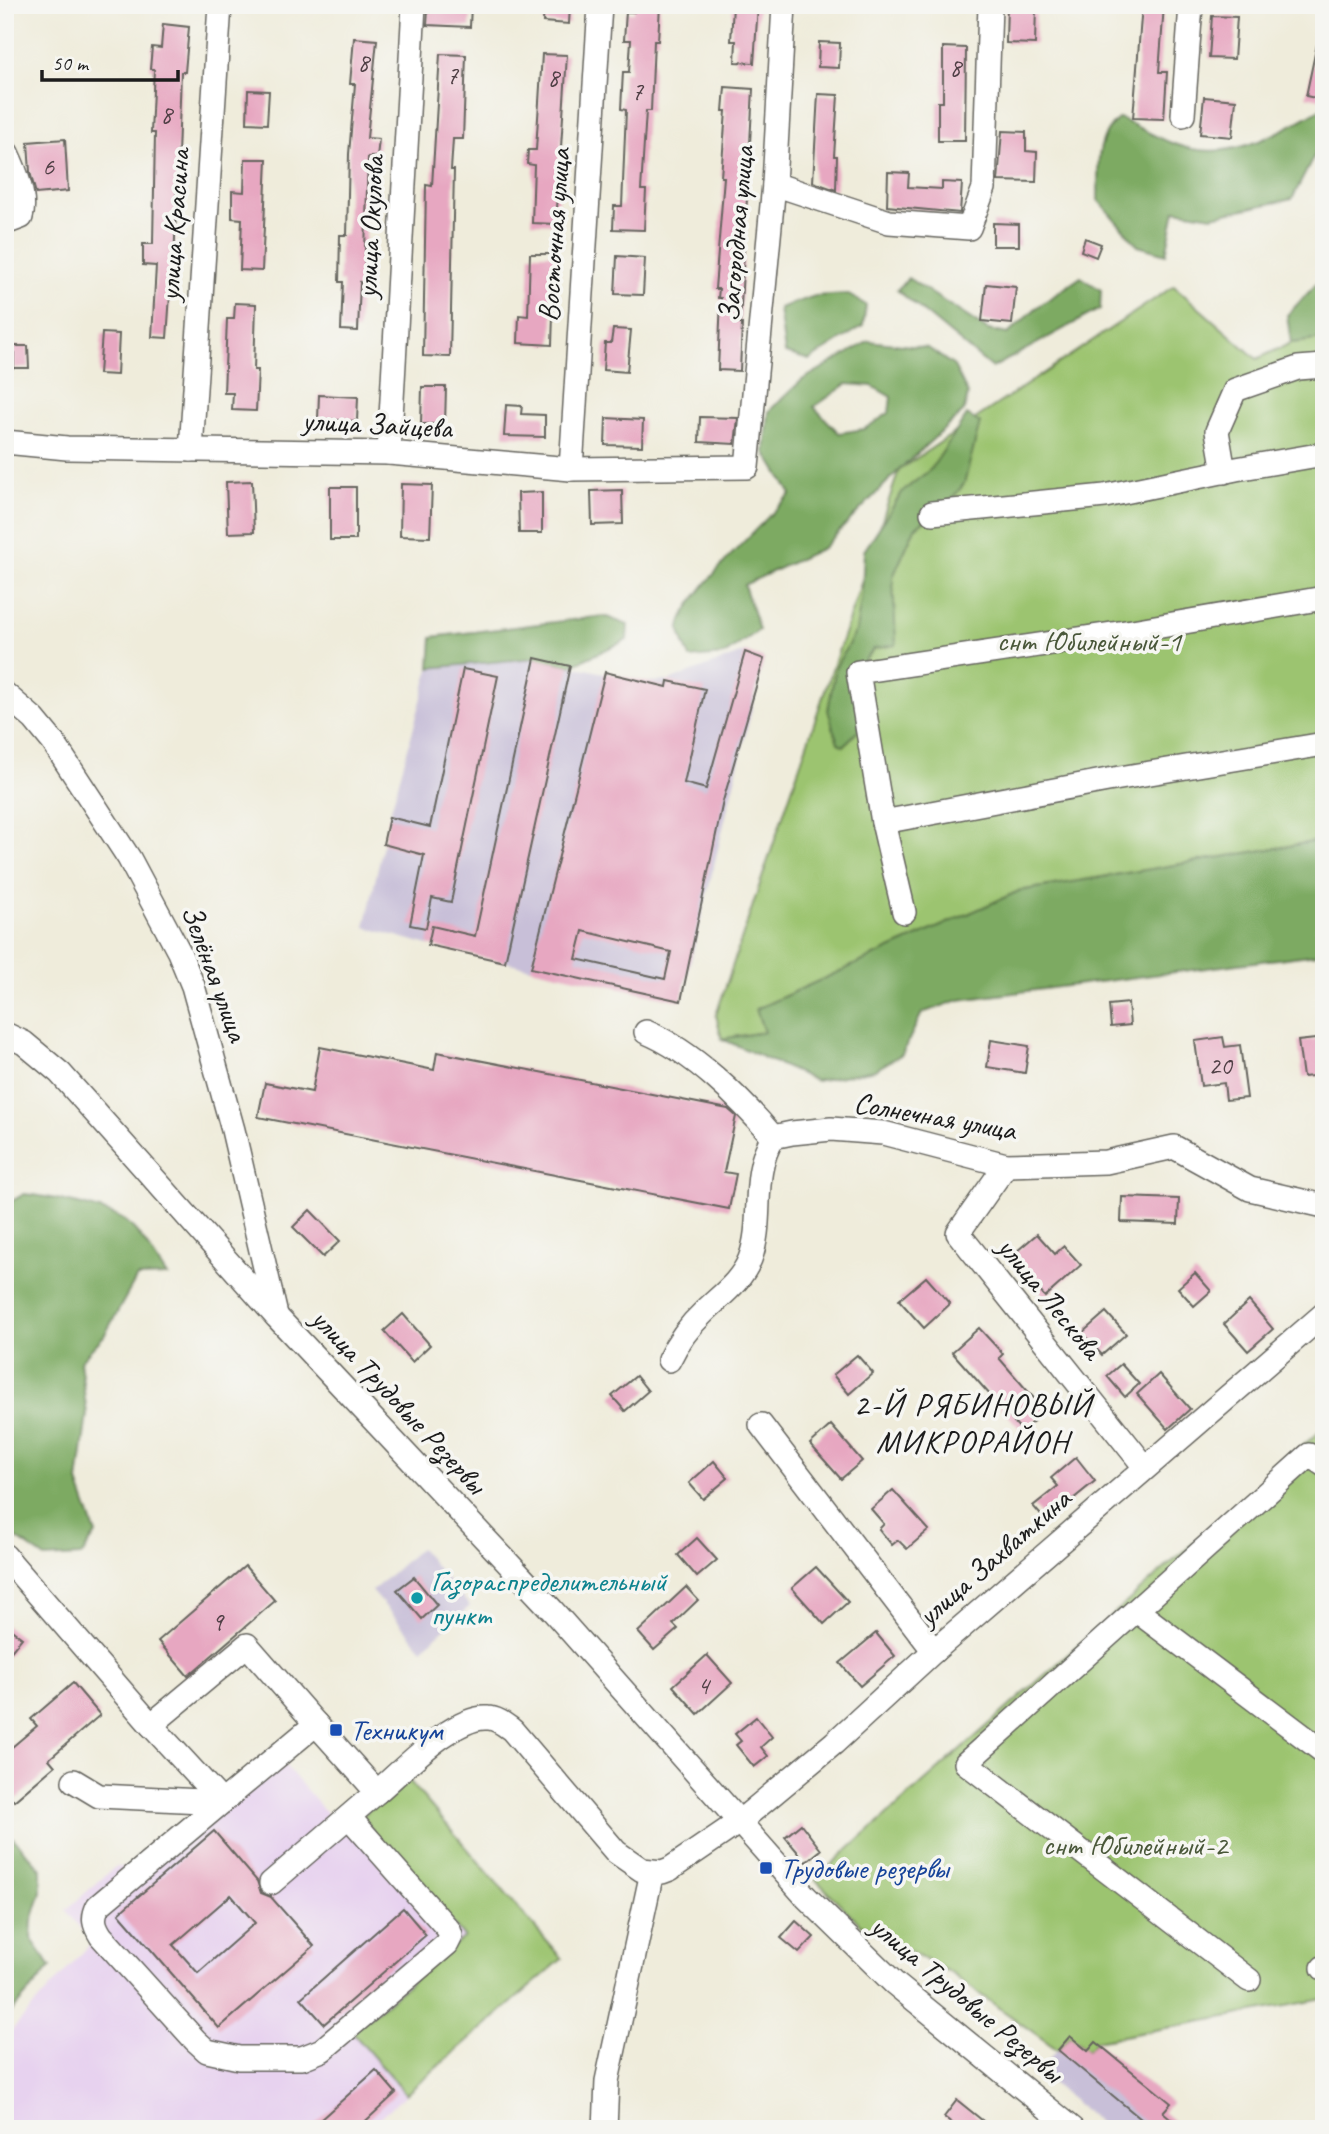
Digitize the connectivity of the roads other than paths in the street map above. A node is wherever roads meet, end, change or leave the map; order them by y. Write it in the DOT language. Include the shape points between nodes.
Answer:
graph roads {
  1 [pos="220,5"];
  2 [pos="414,5"];
  3 [pos="600,5"];
  4 [pos="784,5"];
  5 [pos="990,5"];
  6 [pos="1191,5"];
  7 [pos="1183,116"];
  8 [pos="7,152"];
  9 [pos="774,184"];
  10 [pos="5,223"];
  11 [pos="1324,366"];
  12 [pos="5,442"];
  13 [pos="191,450"];
  14 [pos="389,453"];
  15 [pos="1324,454"];
  16 [pos="747,467"];
  17 [pos="571,468"];
  18 [pos="1224,472"];
  19 [pos="932,513"];
  20 [pos="1324,598"];
  21 [pos="5,694"];
  22 [pos="1324,744"];
  23 [pos="883,822"];
  24 [pos="904,912"];
  25 [pos="646,1032"];
  26 [pos="5,1034"];
  27 [pos="773,1138"];
  28 [pos="1006,1165"];
  29 [pos="1324,1206"];
  30 [pos="1324,1314"];
  31 [pos="277,1317"];
  32 [pos="669,1360"];
  33 [pos="761,1425"];
  34 [pos="1324,1465"];
  35 [pos="1145,1467"];
  36 [pos="5,1556"];
  37 [pos="1137,1611"];
  38 [pos="934,1651"];
  39 [pos="316,1724"];
  40 [pos="151,1725"];
  41 [pos="1324,1752"];
  42 [pos="74,1781"];
  43 [pos="377,1792"];
  44 [pos="222,1802"];
  45 [pos="349,1816"];
  46 [pos="739,1822"];
  47 [pos="652,1872"];
  48 [pos="271,1883"];
  49 [pos="1249,1980"];
  50 [pos="605,2129"];
  51 [pos="1073,2129"];
  1 -- 13 [label="street, улица Красина"];
  2 -- 14 [label="street, улица Окулова"];
  3 -- 17 [label="street, Восточная улица"];
  4 -- 9 [label="street, Загородная улица"];
  5 -- 9 [label="street" via="984,188 969,228 889,222"];
  6 -- 7 [label="street"];
  8 -- 10 [label="street" via="24,209 21,217"];
  9 -- 16 [label="street, Загородная улица"];
  11 -- 18 [label="street" via="1298,368 1235,390 1217,431"];
  12 -- 13 [label="street, улица Зайцева"];
  13 -- 14 [label="street, улица Зайцева"];
  14 -- 17 [label="street, улица Зайцева"];
  15 -- 18 [label="street"];
  16 -- 17 [label="street, улица Зайцева"];
  18 -- 19 [label="street" via="1105,496"];
  20 -- 23 [label="street" via="858,672"];
  21 -- 31 [label="street, Зелёная улица" via="53,742 129,858 179,952 193,986 233,1130"];
  22 -- 23 [label="street"];
  23 -- 24 [label="street"];
  25 -- 27 [label="street" via="679,1050 738,1098"];
  26 -- 31 [label="street, улица Трудовые Резервы" via="24,1043 60,1073"];
  27 -- 28 [label="street, Солнечная улица" via="831,1129 883,1133"];
  27 -- 32 [label="street" via="759,1174 750,1260 732,1286 689,1327"];
  28 -- 29 [label="street, Солнечная улица" via="1106,1163 1174,1147 1250,1189"];
  28 -- 35 [label="street, улица Лескова" via="958,1233"];
  30 -- 35 [label="street, улица Захваткина"];
  31 -- 46 [label="street, улица Трудовые Резервы" via="552,1610"];
  33 -- 38 [label="street"];
  34 -- 37 [label="street" via="1309,1455"];
  35 -- 38 [label="street, улица Захваткина"];
  36 -- 40 [label="street"];
  37 -- 41 [label="street"];
  37 -- 49 [label="street" via="965,1763"];
  38 -- 46 [label="street, улица Захваткина"];
  39 -- 40 [label="street" via="247,1645"];
  39 -- 43 [label="street"];
  39 -- 44 [label="street"];
  40 -- 44 [label="street"];
  42 -- 44 [label="street" via="99,1796"];
  43 -- 45 [label="street"];
  43 -- 47 [label="street" via="453,1729 471,1719 490,1717 512,1730 616,1852"];
  44 -- 45 [label="street" via="93,1915 101,1936 195,2040 207,2051 239,2058 302,2058 322,2050 451,1936"];
  45 -- 48 [label="street"];
  46 -- 47 [label="street" via="680,1864"];
  46 -- 51 [label="street, улица Трудовые Резервы" via="815,1907 894,1983"];
  47 -- 50 [label="street" via="607,2081"];
}
